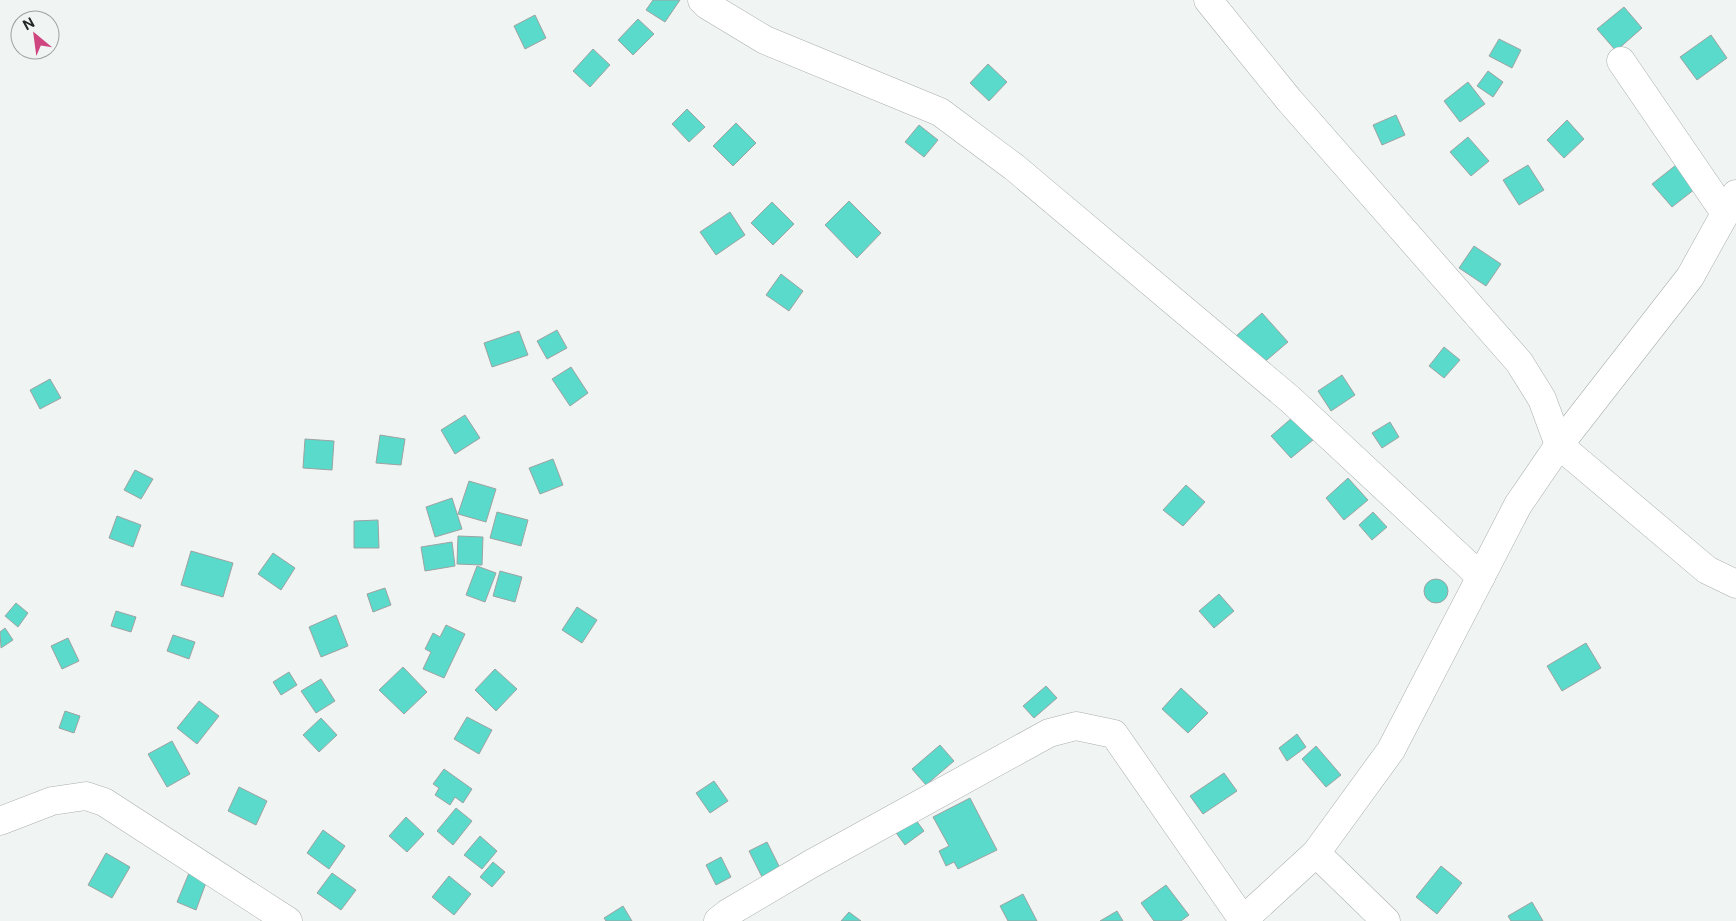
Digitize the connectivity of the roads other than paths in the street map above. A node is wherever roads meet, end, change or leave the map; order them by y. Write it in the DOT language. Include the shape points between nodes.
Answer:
graph roads {
  1 [pos="702,0"];
  2 [pos="1208,0"];
  3 [pos="1621,61"];
  4 [pos="1731,204"];
  5 [pos="1560,445"];
  6 [pos="1481,577"];
  7 [pos="1736,584"];
  8 [pos="0,821"];
  9 [pos="1316,853"];
  10 [pos="288,921"];
  11 [pos="718,921"];
  12 [pos="1243,921"];
  13 [pos="1386,921"];
  1 -- 6 [label="street" via="765,40 940,112 992,150 1291,400"];
  2 -- 5 [label="street" via="1289,100 1519,362 1542,399"];
  3 -- 4 [label="street"];
  4 -- 5 [label="street" via="1690,277"];
  5 -- 6 [label="street" via="1518,505"];
  5 -- 7 [label="street" via="1707,570"];
  6 -- 9 [label="street" via="1391,750"];
  8 -- 10 [label="street" via="52,801 86,796 104,802"];
  9 -- 12 [label="street"];
  9 -- 13 [label="street"];
  11 -- 12 [label="street" via="811,864 1049,732 1076,726 1114,734"];
}
